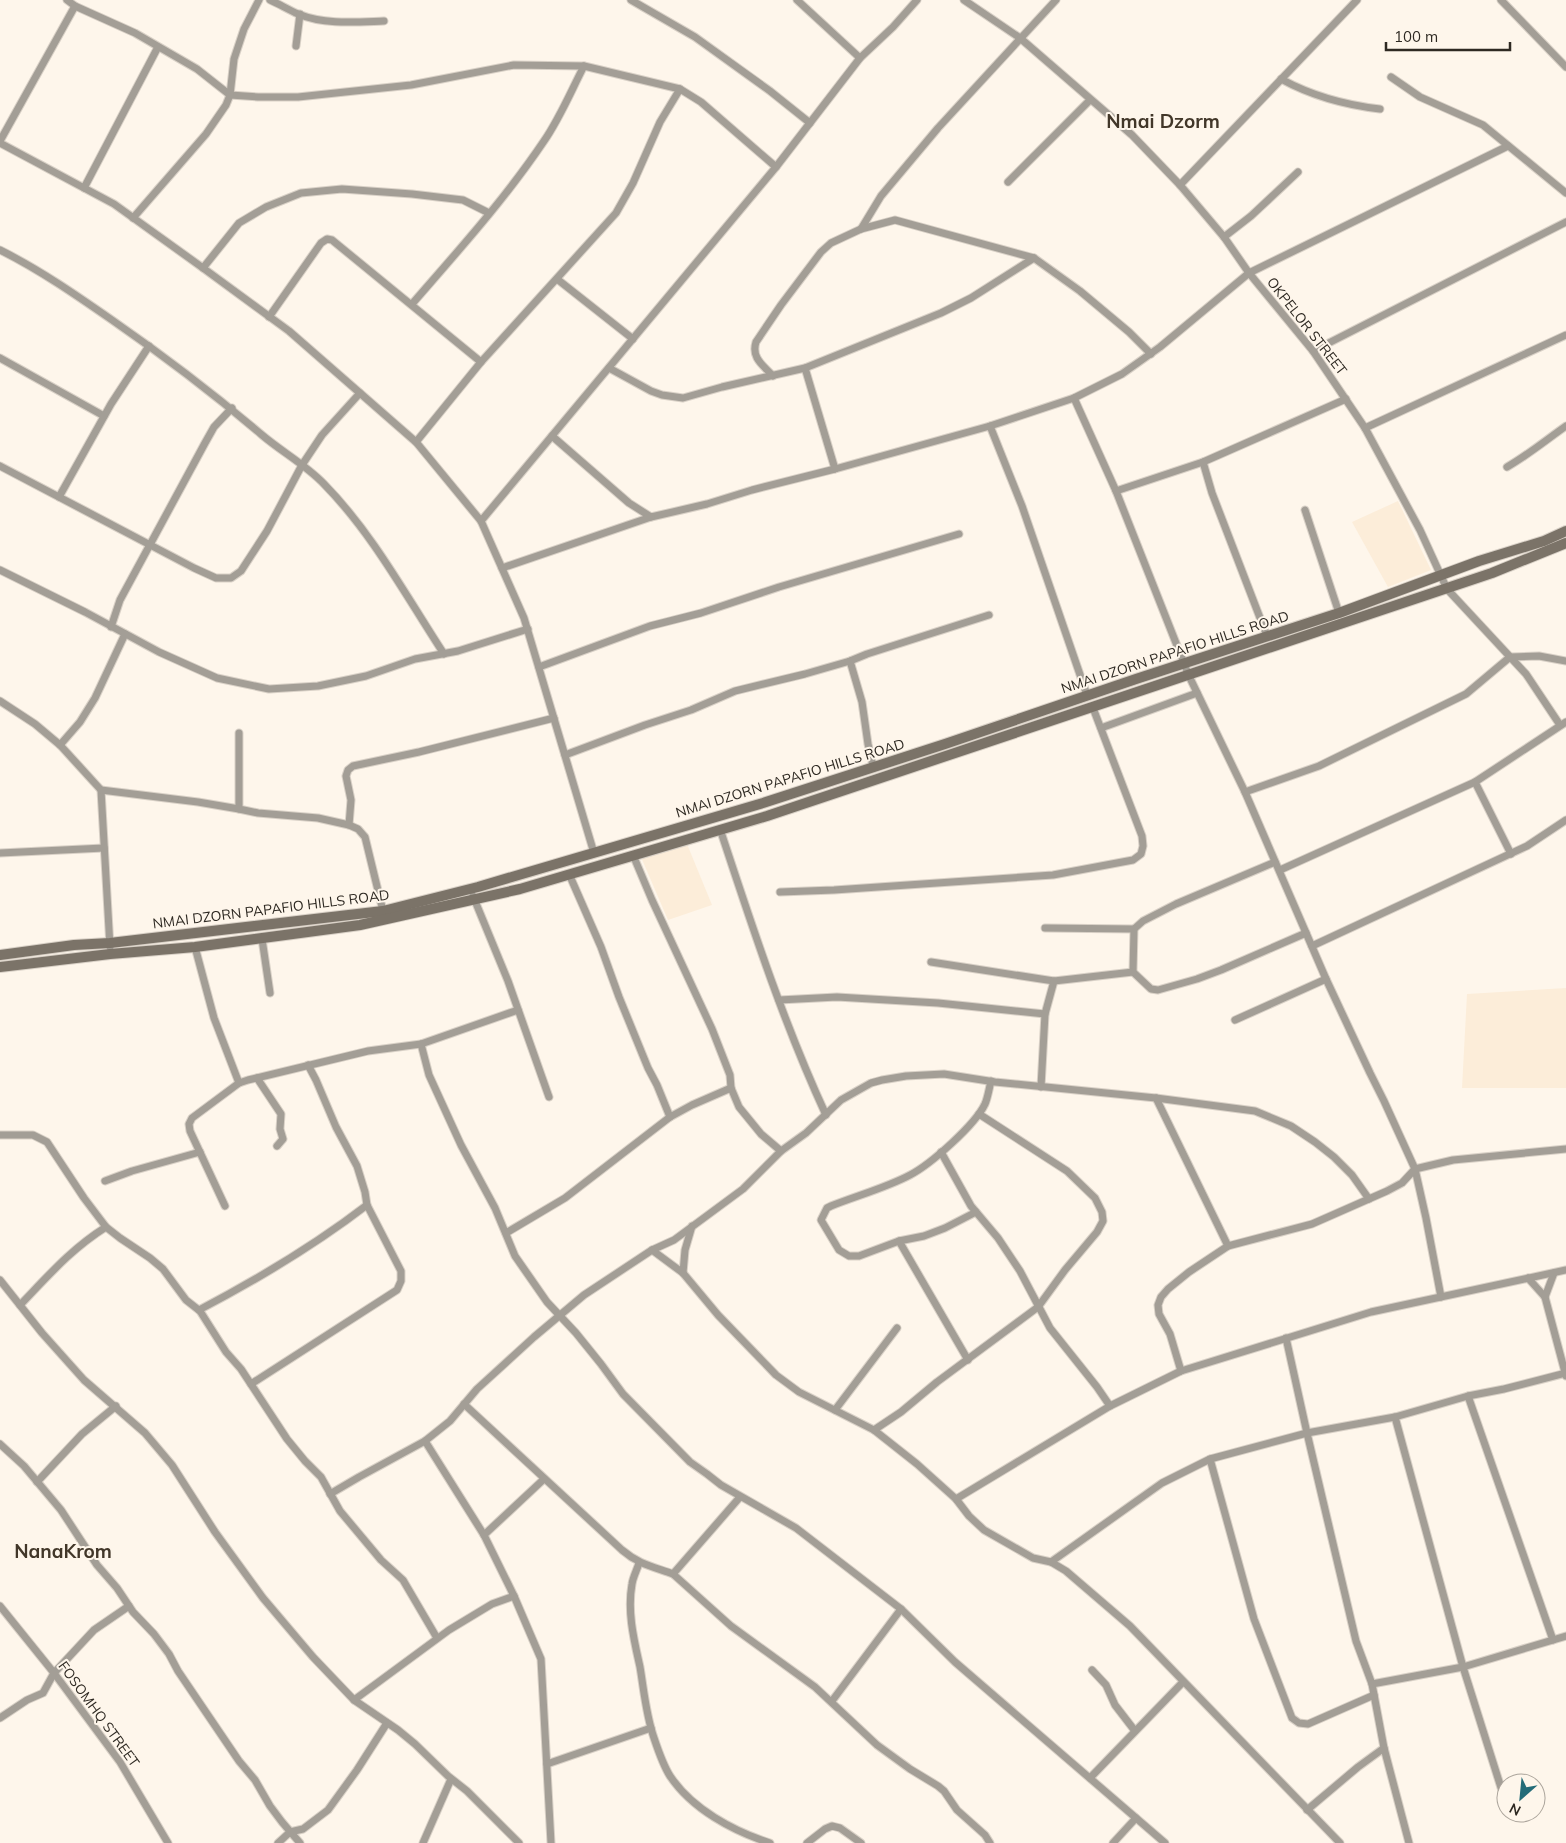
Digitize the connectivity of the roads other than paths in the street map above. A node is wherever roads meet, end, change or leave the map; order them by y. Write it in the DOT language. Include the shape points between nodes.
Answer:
graph roads {
  1 [pos="67,0"];
  2 [pos="259,0"];
  3 [pos="631,0"];
  4 [pos="797,0"];
  5 [pos="917,0"];
  6 [pos="964,0"];
  7 [pos="1056,0"];
  8 [pos="1357,0"];
  9 [pos="1501,0"];
  10 [pos="275,1"];
  11 [pos="75,6"];
  12 [pos="300,14"];
  13 [pos="384,20"];
  14 [pos="1020,38"];
  15 [pos="158,46"];
  16 [pos="296,46"];
  17 [pos="860,58"];
  18 [pos="584,66"];
  19 [pos="1566,67"];
  20 [pos="1391,76"];
  21 [pos="1281,79"];
  22 [pos="680,89"];
  23 [pos="230,95"];
  24 [pos="1090,100"];
  25 [pos="1380,109"];
  26 [pos="810,123"];
  27 [pos="0,142"];
  28 [pos="1508,146"];
  29 [pos="776,167"];
  30 [pos="1298,172"];
  31 [pos="1008,182"];
  32 [pos="1180,185"];
  33 [pos="84,188"];
  34 [pos="1566,193"];
  35 [pos="490,213"];
  36 [pos="133,218"];
  37 [pos="1566,222"];
  38 [pos="861,229"];
  39 [pos="1224,237"];
  40 [pos="0,250"];
  41 [pos="1034,258"];
  42 [pos="204,268"];
  43 [pos="1249,273"];
  44 [pos="557,279"];
  45 [pos="412,304"];
  46 [pos="269,317"];
  47 [pos="1566,335"];
  48 [pos="633,339"];
  49 [pos="149,346"];
  50 [pos="1313,351"];
  51 [pos="1150,354"];
  52 [pos="0,358"];
  53 [pos="481,362"];
  54 [pos="609,368"];
  55 [pos="805,368"];
  56 [pos="773,376"];
  57 [pos="360,393"];
  58 [pos="1074,398"];
  59 [pos="1346,399"];
  60 [pos="232,408"];
  61 [pos="104,416"];
  62 [pos="990,426"];
  63 [pos="1566,426"];
  64 [pos="1365,428"];
  65 [pos="552,436"];
  66 [pos="416,442"];
  67 [pos="1203,462"];
  68 [pos="302,465"];
  69 [pos="0,466"];
  70 [pos="1507,466"];
  71 [pos="835,469"];
  72 [pos="1116,490"];
  73 [pos="59,498"];
  74 [pos="1305,510"];
  75 [pos="651,517"];
  76 [pos="481,521"];
  77 [pos="1566,531"];
  78 [pos="959,534"];
  79 [pos="1566,543"];
  80 [pos="150,544"];
  81 [pos="502,568"];
  82 [pos="0,570"];
  83 [pos="1441,575"];
  84 [pos="1447,589"];
  85 [pos="1340,613"];
  86 [pos="989,615"];
  87 [pos="111,627"];
  88 [pos="528,629"];
  89 [pos="125,634"];
  90 [pos="1266,636"];
  91 [pos="444,654"];
  92 [pos="1510,657"];
  93 [pos="850,661"];
  94 [pos="1566,661"];
  95 [pos="1184,664"];
  96 [pos="539,667"];
  97 [pos="1189,676"];
  98 [pos="1197,693"];
  99 [pos="1087,695"];
  100 [pos="0,701"];
  101 [pos="1092,708"];
  102 [pos="554,718"];
  103 [pos="1563,723"];
  104 [pos="1101,728"];
  105 [pos="239,733"];
  106 [pos="60,744"];
  107 [pos="565,755"];
  108 [pos="873,766"];
  109 [pos="1475,782"];
  110 [pos="101,790"];
  111 [pos="1245,792"];
  112 [pos="239,809"];
  113 [pos="1566,820"];
  114 [pos="349,825"];
  115 [pos="720,829"];
  116 [pos="104,848"];
  117 [pos="0,853"];
  118 [pos="594,853"];
  119 [pos="1511,854"];
  120 [pos="633,855"];
  121 [pos="1276,862"];
  122 [pos="1280,870"];
  123 [pos="569,874"];
  124 [pos="470,889"];
  125 [pos="780,892"];
  126 [pos="474,900"];
  127 [pos="384,910"];
  128 [pos="1045,928"];
  129 [pos="1134,929"];
  130 [pos="1306,933"];
  131 [pos="262,939"];
  132 [pos="110,943"];
  133 [pos="1312,946"];
  134 [pos="196,947"];
  135 [pos="110,954"];
  136 [pos="0,955"];
  137 [pos="931,962"];
  138 [pos="0,967"];
  139 [pos="1133,972"];
  140 [pos="1326,979"];
  141 [pos="1054,981"];
  142 [pos="270,993"];
  143 [pos="779,1000"];
  144 [pos="518,1010"];
  145 [pos="1045,1014"];
  146 [pos="1234,1020"];
  147 [pos="421,1044"];
  148 [pos="308,1065"];
  149 [pos="257,1078"];
  150 [pos="991,1082"];
  151 [pos="239,1083"];
  152 [pos="1041,1087"];
  153 [pos="731,1088"];
  154 [pos="549,1098"];
  155 [pos="1156,1098"];
  156 [pos="826,1114"];
  157 [pos="979,1114"];
  158 [pos="670,1117"];
  159 [pos="0,1135"];
  160 [pos="277,1146"];
  161 [pos="1566,1148"];
  162 [pos="781,1151"];
  163 [pos="200,1152"];
  164 [pos="941,1152"];
  165 [pos="1415,1169"];
  166 [pos="105,1181"];
  167 [pos="1369,1199"];
  168 [pos="368,1205"];
  169 [pos="225,1206"];
  170 [pos="976,1212"];
  171 [pos="692,1226"];
  172 [pos="106,1227"];
  173 [pos="506,1233"];
  174 [pos="899,1241"];
  175 [pos="1228,1246"];
  176 [pos="652,1250"];
  177 [pos="1566,1270"];
  178 [pos="683,1273"];
  179 [pos="1554,1273"];
  180 [pos="1528,1278"];
  181 [pos="0,1280"];
  182 [pos="1441,1297"];
  183 [pos="1544,1297"];
  184 [pos="20,1305"];
  185 [pos="1038,1307"];
  186 [pos="199,1310"];
  187 [pos="560,1316"];
  188 [pos="897,1328"];
  189 [pos="1286,1338"];
  190 [pos="968,1360"];
  191 [pos="1181,1371"];
  192 [pos="1566,1374"];
  193 [pos="250,1384"];
  194 [pos="1468,1396"];
  195 [pos="464,1404"];
  196 [pos="116,1406"];
  197 [pos="1110,1406"];
  198 [pos="835,1410"];
  199 [pos="1395,1417"];
  200 [pos="874,1430"];
  201 [pos="1306,1433"];
  202 [pos="424,1441"];
  203 [pos="0,1444"];
  204 [pos="1210,1459"];
  205 [pos="544,1479"];
  206 [pos="37,1482"];
  207 [pos="330,1494"];
  208 [pos="740,1496"];
  209 [pos="956,1499"];
  210 [pos="484,1535"];
  211 [pos="1051,1562"];
  212 [pos="639,1563"];
  213 [pos="673,1574"];
  214 [pos="514,1596"];
  215 [pos="0,1606"];
  216 [pos="129,1606"];
  217 [pos="901,1609"];
  218 [pos="1566,1637"];
  219 [pos="437,1638"];
  220 [pos="1553,1640"];
  221 [pos="1463,1666"];
  222 [pos="1092,1670"];
  223 [pos="54,1673"];
  224 [pos="1183,1682"];
  225 [pos="1372,1684"];
  226 [pos="1374,1696"];
  227 [pos="354,1700"];
  228 [pos="832,1701"];
  229 [pos="0,1718"];
  230 [pos="387,1723"];
  231 [pos="651,1728"];
  232 [pos="1135,1731"];
  233 [pos="1384,1748"];
  234 [pos="547,1764"];
  235 [pos="1496,1773"];
  236 [pos="1090,1778"];
  237 [pos="451,1779"];
  238 [pos="1307,1810"];
  239 [pos="1136,1818"];
  240 [pos="290,1832"];
  241 [pos="168,1843"];
  242 [pos="278,1843"];
  243 [pos="300,1843"];
  244 [pos="423,1843"];
  245 [pos="519,1843"];
  246 [pos="552,1843"];
  247 [pos="770,1843"];
  248 [pos="807,1843"];
  249 [pos="861,1843"];
  250 [pos="990,1843"];
  251 [pos="1113,1843"];
  252 [pos="1165,1843"];
  253 [pos="1340,1843"];
  254 [pos="1409,1843"];
  1 -- 11 [label="street"];
  2 -- 23 [label="street" via="234,59"];
  3 -- 26 [label="street" via="695,37"];
  4 -- 17 [label="street"];
  5 -- 17 [label="street"];
  6 -- 14 [label="street, OKPELOR STREET"];
  7 -- 14 [label="street"];
  8 -- 21 [label="street"];
  9 -- 19 [label="street"];
  10 -- 12 [label="street"];
  11 -- 15 [label="street"];
  11 -- 27 [label="street"];
  12 -- 13 [label="street" via="344,22"];
  12 -- 16 [label="street"];
  14 -- 24 [label="street, OKPELOR STREET"];
  14 -- 38 [label="street" via="881,196"];
  15 -- 23 [label="street" via="197,69"];
  15 -- 33 [label="street"];
  17 -- 26 [label="street"];
  18 -- 22 [label="street"];
  18 -- 23 [label="street" via="514,65 411,85 298,97"];
  18 -- 35 [label="street" via="546,139"];
  20 -- 28 [label="street" via="1420,97 1483,125"];
  21 -- 25 [label="street" via="1317,96"];
  21 -- 32 [label="street"];
  22 -- 29 [label="street" via="700,102"];
  22 -- 44 [label="street" via="660,122 616,213"];
  23 -- 36 [label="street" via="206,134"];
  24 -- 31 [label="street"];
  24 -- 32 [label="street, OKPELOR STREET" via="1132,135"];
  26 -- 29 [label="street"];
  27 -- 33 [label="street"];
  28 -- 34 [label="street"];
  28 -- 43 [label="street"];
  29 -- 48 [label="street"];
  30 -- 39 [label="street"];
  32 -- 39 [label="street, OKPELOR STREET"];
  33 -- 36 [label="street"];
  35 -- 42 [label="street" via="463,200 412,194 342,189 300,193 239,223"];
  35 -- 45 [label="street"];
  36 -- 42 [label="street"];
  37 -- 50 [label="street"];
  38 -- 41 [label="street" via="895,220"];
  38 -- 56 [label="street" via="831,243 821,252 756,342 753,350 756,358"];
  39 -- 43 [label="street, OKPELOR STREET"];
  40 -- 49 [label="street" via="67,288"];
  41 -- 51 [label="street" via="1130,332"];
  41 -- 55 [label="street" via="941,313"];
  42 -- 46 [label="street"];
  43 -- 50 [label="street, OKPELOR STREET"];
  43 -- 51 [label="street"];
  44 -- 48 [label="street"];
  44 -- 53 [label="street"];
  45 -- 46 [label="street" via="327,239"];
  45 -- 53 [label="street"];
  46 -- 57 [label="street"];
  47 -- 64 [label="street"];
  48 -- 54 [label="street"];
  49 -- 60 [label="street"];
  49 -- 61 [label="street"];
  50 -- 59 [label="street, OKPELOR STREET"];
  51 -- 58 [label="street" via="1122,374"];
  52 -- 61 [label="street"];
  53 -- 66 [label="street"];
  54 -- 56 [label="street" via="662,395 684,398"];
  54 -- 65 [label="street"];
  55 -- 56 [label="street"];
  55 -- 71 [label="street"];
  57 -- 66 [label="street"];
  57 -- 68 [label="street" via="322,435"];
  58 -- 62 [label="street"];
  58 -- 72 [label="street"];
  59 -- 64 [label="street, OKPELOR STREET"];
  59 -- 67 [label="street"];
  60 -- 68 [label="street"];
  60 -- 80 [label="street" via="210,435"];
  61 -- 73 [label="street"];
  62 -- 71 [label="street"];
  62 -- 99 [label="street" via="1022,506"];
  63 -- 70 [label="street" via="1530,454"];
  64 -- 83 [label="street, OKPELOR STREET"];
  65 -- 75 [label="street" via="629,503"];
  65 -- 76 [label="street"];
  66 -- 76 [label="street"];
  67 -- 72 [label="street"];
  67 -- 90 [label="street"];
  68 -- 80 [label="street" via="258,546 241,571 231,578 216,578"];
  68 -- 91 [label="street" via="364,530"];
  69 -- 73 [label="street"];
  71 -- 75 [label="street"];
  72 -- 95 [label="street"];
  73 -- 80 [label="street"];
  74 -- 85 [label="street"];
  75 -- 81 [label="street"];
  76 -- 81 [label="street"];
  77 -- 83 [label="street, NMAI DZORN PAPAFIO HILLS ROAD"];
  78 -- 96 [label="street" via="650,626"];
  79 -- 84 [label="street, NMAI DZORN PAPAFIO HILLS ROAD"];
  80 -- 87 [label="street" via="120,600"];
  81 -- 88 [label="street"];
  82 -- 87 [label="street"];
  83 -- 84 [label="street, OKPELOR STREET"];
  83 -- 85 [label="street, NMAI DZORN PAPAFIO HILLS ROAD"];
  84 -- 92 [label="street, OKPELOR STREET"];
  84 -- 97 [label="street, NMAI DZORN PAPAFIO HILLS ROAD"];
  85 -- 90 [label="street, NMAI DZORN PAPAFIO HILLS ROAD"];
  86 -- 93 [label="street"];
  87 -- 89 [label="street"];
  88 -- 91 [label="street"];
  88 -- 96 [label="street"];
  89 -- 91 [label="street" via="217,678 268,689 318,686"];
  89 -- 106 [label="street" via="95,698 80,722"];
  90 -- 95 [label="street, NMAI DZORN PAPAFIO HILLS ROAD"];
  92 -- 94 [label="street" via="1539,656"];
  92 -- 103 [label="street, OKPELOR STREET"];
  92 -- 111 [label="street" via="1466,694 1319,766"];
  93 -- 107 [label="street" via="735,692"];
  93 -- 108 [label="street" via="862,702"];
  95 -- 97 [label="street"];
  95 -- 99 [label="street, NMAI DZORN PAPAFIO HILLS ROAD"];
  96 -- 102 [label="street"];
  97 -- 98 [label="street"];
  97 -- 101 [label="street, NMAI DZORN PAPAFIO HILLS ROAD"];
  98 -- 104 [label="street"];
  98 -- 111 [label="street"];
  99 -- 108 [label="street, NMAI DZORN PAPAFIO HILLS ROAD"];
  100 -- 106 [label="street"];
  101 -- 104 [label="street"];
  101 -- 115 [label="street, NMAI DZORN PAPAFIO HILLS ROAD"];
  102 -- 107 [label="street"];
  102 -- 114 [label="street" via="353,766 346,776 351,800"];
  103 -- 109 [label="street"];
  104 -- 125 [label="street" via="1142,836 1142,854 1133,860 1053,875"];
  105 -- 112 [label="street"];
  106 -- 110 [label="street"];
  107 -- 118 [label="street"];
  108 -- 118 [label="street, NMAI DZORN PAPAFIO HILLS ROAD" via="763,803"];
  109 -- 119 [label="street"];
  109 -- 122 [label="street"];
  110 -- 112 [label="street"];
  110 -- 116 [label="street"];
  111 -- 121 [label="street"];
  112 -- 114 [label="street"];
  113 -- 119 [label="street"];
  114 -- 127 [label="street" via="364,837"];
  115 -- 120 [label="street, NMAI DZORN PAPAFIO HILLS ROAD"];
  115 -- 143 [label="street"];
  116 -- 117 [label="street"];
  116 -- 132 [label="street"];
  118 -- 124 [label="street, NMAI DZORN PAPAFIO HILLS ROAD"];
  119 -- 133 [label="street"];
  120 -- 123 [label="street, NMAI DZORN PAPAFIO HILLS ROAD"];
  120 -- 153 [label="street" via="712,1029 730,1076"];
  121 -- 122 [label="street"];
  121 -- 129 [label="street" via="1176,904"];
  122 -- 130 [label="street"];
  123 -- 126 [label="street, NMAI DZORN PAPAFIO HILLS ROAD"];
  123 -- 158 [label="street"];
  124 -- 126 [label="street"];
  124 -- 127 [label="street, NMAI DZORN PAPAFIO HILLS ROAD"];
  126 -- 131 [label="street, NMAI DZORN PAPAFIO HILLS ROAD" via="360,925"];
  126 -- 144 [label="street"];
  127 -- 132 [label="street, NMAI DZORN PAPAFIO HILLS ROAD"];
  128 -- 129 [label="street"];
  129 -- 139 [label="street"];
  130 -- 133 [label="street"];
  130 -- 139 [label="street" via="1221,970 1158,990 1152,989"];
  131 -- 134 [label="street, NMAI DZORN PAPAFIO HILLS ROAD"];
  131 -- 142 [label="street"];
  132 -- 135 [label="street"];
  132 -- 136 [label="street, NMAI DZORN PAPAFIO HILLS ROAD"];
  133 -- 140 [label="street"];
  134 -- 135 [label="street, NMAI DZORN PAPAFIO HILLS ROAD"];
  134 -- 151 [label="street" via="214,1018"];
  135 -- 138 [label="street, NMAI DZORN PAPAFIO HILLS ROAD"];
  137 -- 141 [label="street"];
  139 -- 141 [label="street"];
  140 -- 146 [label="street"];
  140 -- 165 [label="street"];
  141 -- 145 [label="street"];
  143 -- 145 [label="street" via="837,997"];
  143 -- 156 [label="street"];
  144 -- 147 [label="street"];
  144 -- 154 [label="street"];
  145 -- 152 [label="street"];
  147 -- 148 [label="street" via="368,1051"];
  147 -- 173 [label="street" via="440,1100"];
  148 -- 149 [label="street"];
  148 -- 168 [label="street" via="356,1166"];
  149 -- 151 [label="street"];
  149 -- 160 [label="street" via="281,1114 283,1139"];
  150 -- 152 [label="street"];
  150 -- 156 [label="street" via="944,1074 882,1080 841,1100"];
  150 -- 157 [label="street"];
  151 -- 163 [label="street" via="192,1118 190,1131"];
  152 -- 155 [label="street"];
  153 -- 158 [label="street"];
  153 -- 162 [label="street" via="749,1120"];
  155 -- 167 [label="street" via="1255,1111 1276,1118 1334,1157"];
  155 -- 175 [label="street"];
  156 -- 162 [label="street"];
  157 -- 164 [label="street"];
  157 -- 185 [label="street" via="1067,1171 1095,1198 1102,1212 1103,1221 1097,1232"];
  158 -- 173 [label="street" via="565,1198"];
  159 -- 172 [label="street" via="33,1135 47,1142"];
  161 -- 165 [label="street" via="1452,1160"];
  162 -- 171 [label="street" via="743,1188"];
  163 -- 166 [label="street"];
  163 -- 169 [label="street"];
  164 -- 170 [label="street"];
  164 -- 174 [label="street" via="911,1174 827,1208 821,1220 839,1250 849,1256 859,1256"];
  165 -- 167 [label="street" via="1402,1183"];
  165 -- 182 [label="street"];
  167 -- 175 [label="street" via="1312,1224"];
  168 -- 186 [label="street" via="237,1290"];
  168 -- 193 [label="street" via="401,1271 397,1290"];
  170 -- 174 [label="street" via="924,1236"];
  170 -- 185 [label="street" via="1020,1271"];
  171 -- 176 [label="street" via="674,1240"];
  171 -- 178 [label="street"];
  172 -- 184 [label="street" via="84,1240"];
  172 -- 186 [label="street" via="163,1269 186,1300"];
  173 -- 187 [label="street" via="516,1256 546,1302"];
  174 -- 190 [label="street"];
  175 -- 191 [label="street" via="1168,1289 1158,1305"];
  176 -- 178 [label="street"];
  176 -- 187 [label="street" via="584,1295"];
  177 -- 179 [label="street"];
  178 -- 198 [label="street" via="776,1375 799,1392"];
  179 -- 180 [label="street"];
  179 -- 183 [label="street"];
  180 -- 182 [label="street"];
  180 -- 183 [label="street"];
  181 -- 184 [label="street"];
  182 -- 189 [label="street" via="1371,1312"];
  183 -- 192 [label="street"];
  184 -- 196 [label="street" via="84,1380"];
  185 -- 190 [label="street"];
  185 -- 197 [label="street" via="1050,1328"];
  186 -- 193 [label="street"];
  187 -- 195 [label="street" via="534,1336"];
  187 -- 208 [label="street" via="623,1394 690,1462"];
  188 -- 198 [label="street"];
  189 -- 191 [label="street"];
  189 -- 201 [label="street"];
  190 -- 200 [label="street"];
  191 -- 197 [label="street"];
  192 -- 194 [label="street"];
  193 -- 207 [label="street" via="287,1439 321,1477"];
  194 -- 199 [label="street"];
  194 -- 220 [label="street"];
  195 -- 202 [label="street" via="450,1421"];
  195 -- 205 [label="street"];
  196 -- 206 [label="street" via="82,1434"];
  196 -- 227 [label="street" via="172,1465 263,1598"];
  197 -- 209 [label="street"];
  198 -- 200 [label="street"];
  199 -- 201 [label="street"];
  199 -- 221 [label="street"];
  200 -- 209 [label="street"];
  201 -- 204 [label="street"];
  201 -- 225 [label="street" via="1356,1641"];
  202 -- 207 [label="street"];
  202 -- 210 [label="street"];
  203 -- 206 [label="street"];
  204 -- 211 [label="street" via="1162,1483"];
  204 -- 226 [label="street" via="1254,1619 1292,1718 1308,1724"];
  205 -- 210 [label="street"];
  205 -- 212 [label="street"];
  206 -- 216 [label="street" via="61,1510"];
  207 -- 219 [label="street" via="370,1548 404,1580"];
  208 -- 213 [label="street"];
  208 -- 217 [label="street" via="796,1528"];
  209 -- 211 [label="street" via="984,1530 1033,1558"];
  210 -- 214 [label="street"];
  211 -- 224 [label="street" via="1130,1626"];
  212 -- 213 [label="street"];
  212 -- 231 [label="street" via="630,1598 633,1633"];
  213 -- 228 [label="street" via="732,1626"];
  214 -- 219 [label="street" via="492,1604"];
  214 -- 234 [label="street" via="541,1659"];
  215 -- 223 [label="street, FOSOMHQ STREET"];
  216 -- 223 [label="street" via="94,1630"];
  216 -- 240 [label="street" via="169,1654 178,1672"];
  217 -- 228 [label="street"];
  217 -- 236 [label="street" via="955,1662"];
  218 -- 220 [label="street"];
  219 -- 227 [label="street"];
  220 -- 221 [label="street"];
  221 -- 225 [label="street"];
  221 -- 235 [label="street"];
  222 -- 232 [label="street" via="1106,1685 1115,1705"];
  223 -- 229 [label="street" via="43,1693"];
  223 -- 241 [label="street, FOSOMHQ STREET" via="120,1762"];
  224 -- 232 [label="street"];
  224 -- 238 [label="street"];
  225 -- 226 [label="street"];
  226 -- 233 [label="street"];
  227 -- 230 [label="street"];
  228 -- 250 [label="street" via="877,1745 944,1791 957,1810"];
  230 -- 237 [label="street"];
  230 -- 240 [label="street" via="328,1810 303,1829"];
  231 -- 234 [label="street"];
  231 -- 247 [label="street" via="669,1775 680,1789 700,1808"];
  232 -- 236 [label="street"];
  233 -- 238 [label="street"];
  233 -- 254 [label="street"];
  234 -- 246 [label="street"];
  236 -- 239 [label="street"];
  237 -- 244 [label="street"];
  237 -- 245 [label="street"];
  238 -- 253 [label="street"];
  239 -- 251 [label="street"];
  239 -- 252 [label="street"];
  240 -- 242 [label="street"];
  240 -- 243 [label="street"];
  248 -- 249 [label="street" via="832,1826"];
}
